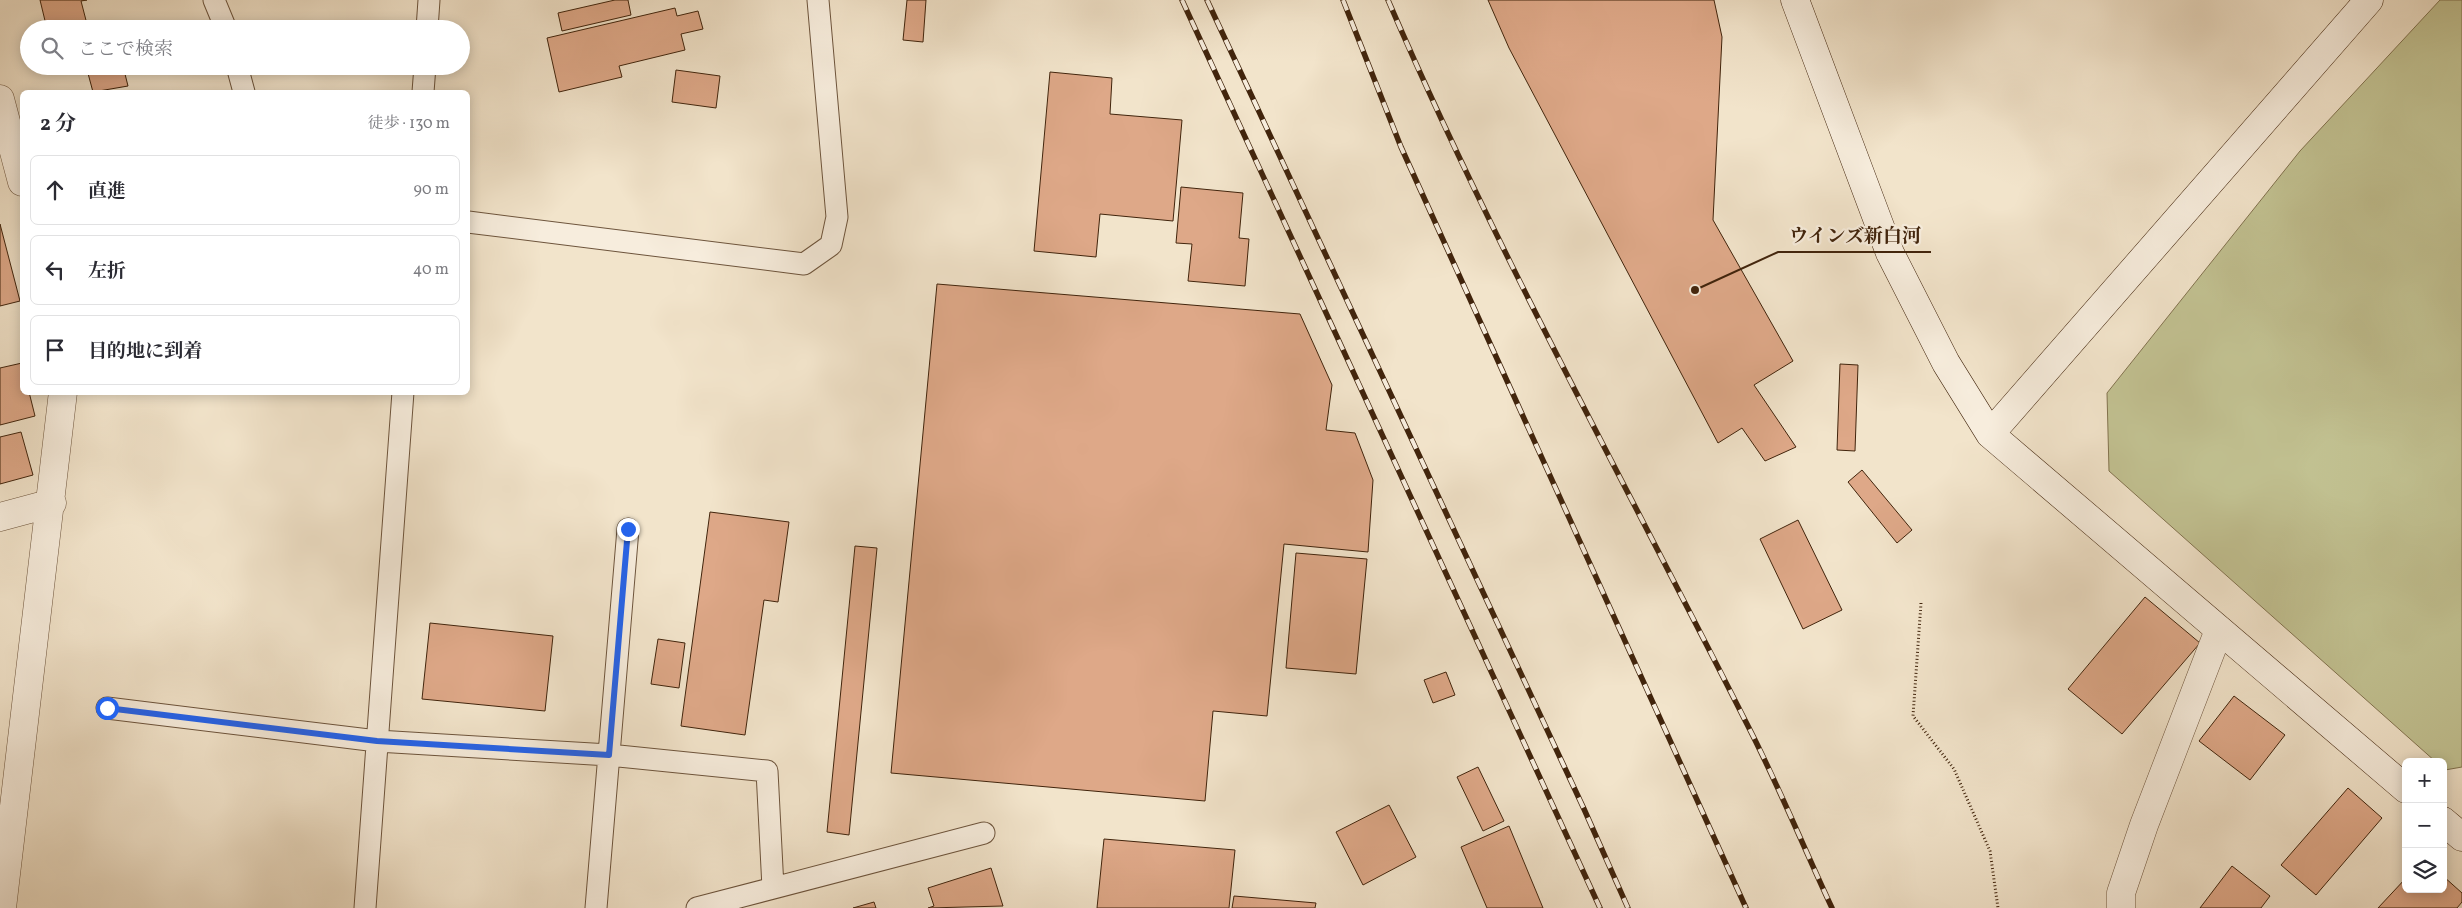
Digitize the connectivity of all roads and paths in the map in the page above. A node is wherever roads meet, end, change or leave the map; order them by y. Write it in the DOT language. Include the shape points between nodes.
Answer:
graph roads {
  1 [pos="214,0"];
  2 [pos="429,0"];
  3 [pos="818,0"];
  4 [pos="1795,0"];
  5 [pos="2369,0"];
  6 [pos="222,20"];
  7 [pos="428,20"];
  8 [pos="239,75"];
  9 [pos="424,75"];
  10 [pos="243,90"];
  11 [pos="423,90"];
  12 [pos="0,99"];
  13 [pos="20,174"];
  14 [pos="470,222"];
  15 [pos="63,395"];
  16 [pos="403,395"];
  17 [pos="1990,434"];
  18 [pos="52,503"];
  19 [pos="0,518"];
  20 [pos="628,529"];
  21 [pos="1921,603"];
  22 [pos="2219,630"];
  23 [pos="107,708"];
  24 [pos="377,741"];
  25 [pos="609,755"];
  26 [pos="2402,786"];
  27 [pos="2447,824"];
  28 [pos="984,833"];
  29 [pos="2462,837"];
  30 [pos="773,888"];
  31 [pos="2,908"];
  32 [pos="365,908"];
  33 [pos="596,908"];
  34 [pos="697,908"];
  35 [pos="1998,908"];
  36 [pos="2121,908"];
  1 -- 6 [label="lane"];
  2 -- 7 [label="lane"];
  3 -- 14 [label="lane" via="837,217 831,245 804,264"];
  4 -- 17 [label="street" via="1890,253 1946,363"];
  5 -- 17 [label="street"];
  8 -- 10 [label="lane"];
  9 -- 11 [label="lane"];
  12 -- 13 [label="street"];
  15 -- 18 [label="street"];
  16 -- 24 [label="lane"];
  17 -- 22 [label="street"];
  18 -- 19 [label="street"];
  18 -- 31 [label="street"];
  20 -- 25 [label="lane"];
  21 -- 35 [label="path" via="1913,716 1958,777 1990,851"];
  22 -- 26 [label="street"];
  22 -- 36 [label="street" via="2120,893"];
  23 -- 24 [label="lane"];
  24 -- 25 [label="lane"];
  24 -- 32 [label="lane"];
  25 -- 30 [label="lane" via="767,770"];
  25 -- 33 [label="lane"];
  27 -- 29 [label="street"];
  28 -- 30 [label="lane"];
  30 -- 34 [label="lane"];
}
